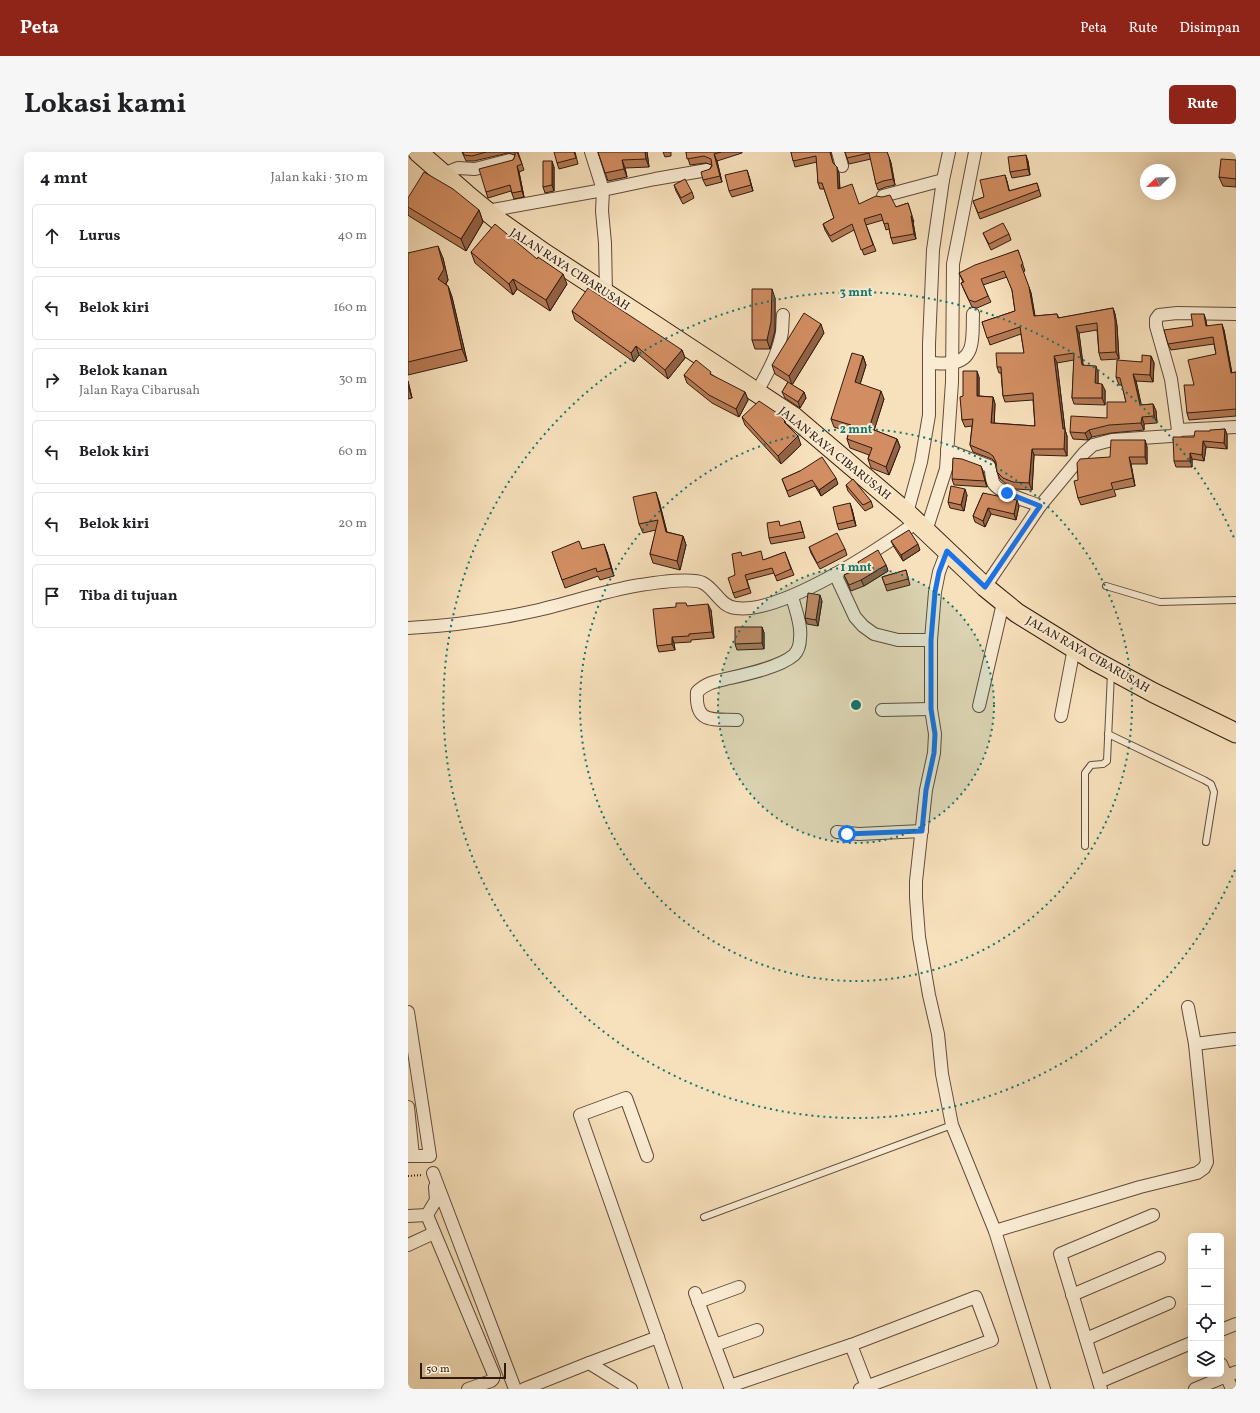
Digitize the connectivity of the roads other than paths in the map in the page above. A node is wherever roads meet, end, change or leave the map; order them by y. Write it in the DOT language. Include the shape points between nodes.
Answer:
graph roads {
  1 [pos="418,152"];
  2 [pos="591,152"];
  3 [pos="838,152"];
  4 [pos="949,152"];
  5 [pos="975,152"];
  6 [pos="510,160"];
  7 [pos="842,166"];
  8 [pos="706,170"];
  9 [pos="443,174"];
  10 [pos="943,180"];
  11 [pos="603,190"];
  12 [pos="883,196"];
  13 [pos="487,211"];
  14 [pos="606,293"];
  15 [pos="973,314"];
  16 [pos="1236,314"];
  17 [pos="783,315"];
  18 [pos="929,363"];
  19 [pos="952,363"];
  20 [pos="757,392"];
  21 [pos="1236,427"];
  22 [pos="1178,430"];
  23 [pos="947,450"];
  24 [pos="1040,506"];
  25 [pos="917,522"];
  26 [pos="947,551"];
  27 [pos="835,574"];
  28 [pos="1106,586"];
  29 [pos="985,587"];
  30 [pos="792,596"];
  31 [pos="1236,600"];
  32 [pos="1003,603"];
  33 [pos="408,628"];
  34 [pos="931,640"];
  35 [pos="1074,648"];
  36 [pos="1111,670"];
  37 [pos="979,706"];
  38 [pos="931,709"];
  39 [pos="882,710"];
  40 [pos="1061,716"];
  41 [pos="737,720"];
  42 [pos="1236,733"];
  43 [pos="1108,734"];
  44 [pos="922,831"];
  45 [pos="837,832"];
  46 [pos="1206,842"];
  47 [pos="1085,846"];
  48 [pos="1188,1007"];
  49 [pos="408,1012"];
  50 [pos="1234,1039"];
  51 [pos="1195,1044"];
  52 [pos="408,1107"];
  53 [pos="952,1125"];
  54 [pos="410,1156"];
  55 [pos="430,1156"];
  56 [pos="647,1156"];
  57 [pos="433,1173"];
  58 [pos="427,1215"];
  59 [pos="1153,1215"];
  60 [pos="408,1216"];
  61 [pos="704,1216"];
  62 [pos="995,1231"];
  63 [pos="434,1233"];
  64 [pos="408,1245"];
  65 [pos="1159,1258"];
  66 [pos="739,1287"];
  67 [pos="1072,1295"];
  68 [pos="1169,1303"];
  69 [pos="1236,1324"];
  70 [pos="1224,1329"];
  71 [pos="757,1330"];
  72 [pos="658,1337"];
  73 [pos="1086,1339"];
  74 [pos="1188,1344"];
  75 [pos="715,1345"];
  76 [pos="851,1345"];
  77 [pos="589,1363"];
  78 [pos="1231,1374"];
  79 [pos="493,1380"];
  80 [pos="1100,1385"];
  81 [pos="730,1388"];
  82 [pos="865,1388"];
  83 [pos="468,1389"];
  84 [pos="510,1389"];
  85 [pos="514,1389"];
  86 [pos="524,1389"];
  87 [pos="631,1389"];
  88 [pos="676,1389"];
  89 [pos="1044,1389"];
  90 [pos="1195,1389"];
  91 [pos="1232,1389"];
  1 -- 9 [label="main road, JALAN RAYA CIBARUSAH"];
  2 -- 11 [label="street"];
  3 -- 7 [label="street"];
  4 -- 10 [label="street"];
  5 -- 19 [label="street" via="953,264"];
  6 -- 9 [label="street" via="475,169 458,168"];
  8 -- 11 [label="street"];
  9 -- 13 [label="main road, JALAN RAYA CIBARUSAH"];
  10 -- 12 [label="street"];
  10 -- 18 [label="street" via="933,250"];
  11 -- 13 [label="street"];
  11 -- 14 [label="street"];
  13 -- 14 [label="main road, JALAN RAYA CIBARUSAH" via="544,254"];
  14 -- 20 [label="main road, JALAN RAYA CIBARUSAH"];
  15 -- 19 [label="street" via="973,340 969,353"];
  16 -- 22 [label="street" via="1177,313 1159,315 1156,319 1171,379"];
  17 -- 20 [label="street" via="778,347"];
  18 -- 19 [label="street"];
  18 -- 25 [label="street" via="930,416 921,462"];
  19 -- 23 [label="street"];
  20 -- 25 [label="main road, JALAN RAYA CIBARUSAH" via="807,427"];
  21 -- 22 [label="street"];
  22 -- 24 [label="street" via="1171,436 1112,440 1094,446 1077,460"];
  23 -- 24 [label="street" via="989,466 992,470 991,478 998,489"];
  23 -- 25 [label="street" via="946,468"];
  24 -- 29 [label="street"];
  25 -- 26 [label="main road, JALAN RAYA CIBARUSAH"];
  25 -- 27 [label="street" via="880,548"];
  26 -- 29 [label="main road, JALAN RAYA CIBARUSAH"];
  26 -- 34 [label="street" via="935,592"];
  27 -- 30 [label="street"];
  27 -- 34 [label="street" via="855,617 874,634 898,640"];
  28 -- 31 [label="lane" via="1160,602"];
  29 -- 32 [label="main road, JALAN RAYA CIBARUSAH"];
  30 -- 33 [label="street" via="762,606 735,608 724,603 705,584 698,581 666,582 638,585 492,619"];
  30 -- 41 [label="street" via="800,627 798,649 794,655 756,672 710,683 697,692 698,711 703,717"];
  32 -- 35 [label="main road, JALAN RAYA CIBARUSAH"];
  32 -- 37 [label="street"];
  34 -- 38 [label="street"];
  35 -- 36 [label="main road, JALAN RAYA CIBARUSAH"];
  35 -- 40 [label="street"];
  36 -- 42 [label="main road, JALAN RAYA CIBARUSAH"];
  36 -- 43 [label="lane"];
  38 -- 39 [label="street"];
  38 -- 44 [label="street" via="935,734 934,753 926,790"];
  43 -- 46 [label="lane" via="1211,784 1214,792"];
  43 -- 47 [label="lane" via="1107,761 1091,765 1085,772"];
  44 -- 45 [label="street" via="859,834"];
  44 -- 53 [label="street" via="916,898 919,937"];
  48 -- 51 [label="street"];
  49 -- 55 [label="street"];
  50 -- 51 [label="street"];
  51 -- 62 [label="street" via="1207,1162 1204,1168 1197,1173 1126,1191"];
  52 -- 54 [label="street"];
  53 -- 61 [label="lane"];
  53 -- 62 [label="street"];
  54 -- 55 [label="street"];
  55 -- 57 [label="street"];
  56 -- 72 [label="street" via="626,1098 580,1115"];
  57 -- 58 [label="street" via="436,1200"];
  57 -- 85 [label="street"];
  58 -- 60 [label="street"];
  58 -- 63 [label="street"];
  59 -- 67 [label="street" via="1060,1254"];
  62 -- 89 [label="street"];
  63 -- 64 [label="street"];
  63 -- 79 [label="street" via="494,1375"];
  65 -- 67 [label="street"];
  66 -- 75 [label="street" via="697,1298"];
  67 -- 73 [label="street"];
  68 -- 73 [label="street"];
  69 -- 70 [label="street"];
  71 -- 75 [label="street"];
  72 -- 77 [label="street"];
  72 -- 88 [label="street"];
  73 -- 80 [label="street"];
  74 -- 80 [label="street"];
  75 -- 81 [label="street"];
  76 -- 81 [label="street"];
  76 -- 82 [label="street"];
  76 -- 82 [label="street" via="976,1297 992,1340"];
  77 -- 86 [label="street"];
  77 -- 87 [label="street"];
  78 -- 90 [label="street"];
  78 -- 91 [label="street"];
  79 -- 83 [label="street"];
  79 -- 84 [label="street"];
}
